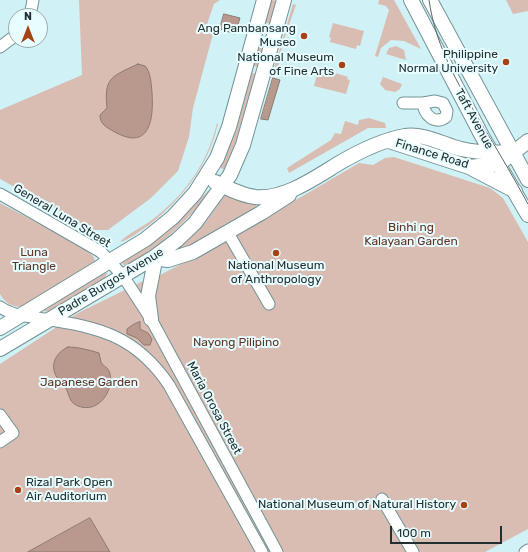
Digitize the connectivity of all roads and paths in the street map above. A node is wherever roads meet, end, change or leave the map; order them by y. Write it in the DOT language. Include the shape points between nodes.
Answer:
graph roads {
  1 [pos="264,0"];
  2 [pos="284,0"];
  3 [pos="404,0"];
  4 [pos="411,0"];
  5 [pos="430,0"];
  6 [pos="439,0"];
  7 [pos="422,23"];
  8 [pos="443,26"];
  9 [pos="403,102"];
  10 [pos="423,103"];
  11 [pos="389,141"];
  12 [pos="528,141"];
  13 [pos="512,152"];
  14 [pos="496,159"];
  15 [pos="469,167"];
  16 [pos="207,177"];
  17 [pos="528,180"];
  18 [pos="306,182"];
  19 [pos="223,186"];
  20 [pos="515,192"];
  21 [pos="0,194"];
  22 [pos="255,197"];
  23 [pos="261,213"];
  24 [pos="528,215"];
  25 [pos="228,233"];
  26 [pos="153,258"];
  27 [pos="110,260"];
  28 [pos="123,276"];
  29 [pos="269,304"];
  30 [pos="0,307"];
  31 [pos="21,315"];
  32 [pos="49,319"];
  33 [pos="151,319"];
  34 [pos="0,328"];
  35 [pos="0,349"];
  36 [pos="0,416"];
  37 [pos="0,442"];
  38 [pos="382,499"];
  39 [pos="528,550"];
  40 [pos="262,552"];
  41 [pos="277,552"];
  42 [pos="413,552"];
  43 [pos="525,552"];
  1 -- 16 [label="main road, Padre Burgos Avenue" via="229,127"];
  2 -- 19 [label="main road, Padre Burgos Avenue" via="244,145"];
  3 -- 7 [label="main road"];
  4 -- 7 [label="main road, Taft Avenue"];
  5 -- 8 [label="main road, Taft Avenue"];
  6 -- 8 [label="street"];
  7 -- 14 [label="main road, Taft Avenue"];
  8 -- 13 [label="main road, Taft Avenue"];
  9 -- 10 [label="street"];
  11 -- 14 [label="main road, Finance Road" via="412,136"];
  11 -- 15 [label="main road, Finance Road"];
  11 -- 18 [label="main road, Finance Road" via="367,149"];
  12 -- 13 [label="main road"];
  13 -- 14 [label="main road"];
  13 -- 17 [label="main road, Taft Avenue"];
  14 -- 15 [label="main road, Finance Road"];
  14 -- 20 [label="main road, Taft Avenue"];
  15 -- 20 [label="main road"];
  16 -- 19 [label="main road, Finance Road"];
  16 -- 27 [label="main road, Padre Burgos Avenue" via="173,217 146,239"];
  18 -- 22 [label="main road, Finance Road" via="277,194"];
  18 -- 23 [label="main road, Finance Road"];
  19 -- 22 [label="main road, Finance Road"];
  19 -- 26 [label="main road, Padre Burgos Avenue" via="195,223"];
  20 -- 24 [label="main road, Taft Avenue"];
  21 -- 27 [label="street, General Luna Street" via="101,252"];
  22 -- 23 [label="main road" via="263,206"];
  23 -- 25 [label="main road, Finance Road"];
  25 -- 26 [label="main road, Finance Road" via="175,259"];
  25 -- 29 [label="street"];
  26 -- 28 [label="main road, Padre Burgos Avenue"];
  26 -- 33 [label="main road" via="154,266 148,296"];
  27 -- 28 [label="street, Maria Orosa Street"];
  27 -- 31 [label="main road, Padre Burgos Avenue"];
  28 -- 32 [label="main road, Padre Burgos Avenue"];
  28 -- 33 [label="street, Maria Orosa Street"];
  30 -- 31 [label="street"];
  31 -- 32 [label="street"];
  31 -- 34 [label="main road, Padre Burgos Avenue"];
  32 -- 35 [label="main road, Padre Burgos Avenue"];
  32 -- 40 [label="street" via="102,331 133,346 154,364 169,385"];
  33 -- 41 [label="street, Maria Orosa Street"];
  36 -- 37 [label="street" via="12,433"];
  38 -- 42 [label="street"];
  39 -- 43 [label="street"];
}
